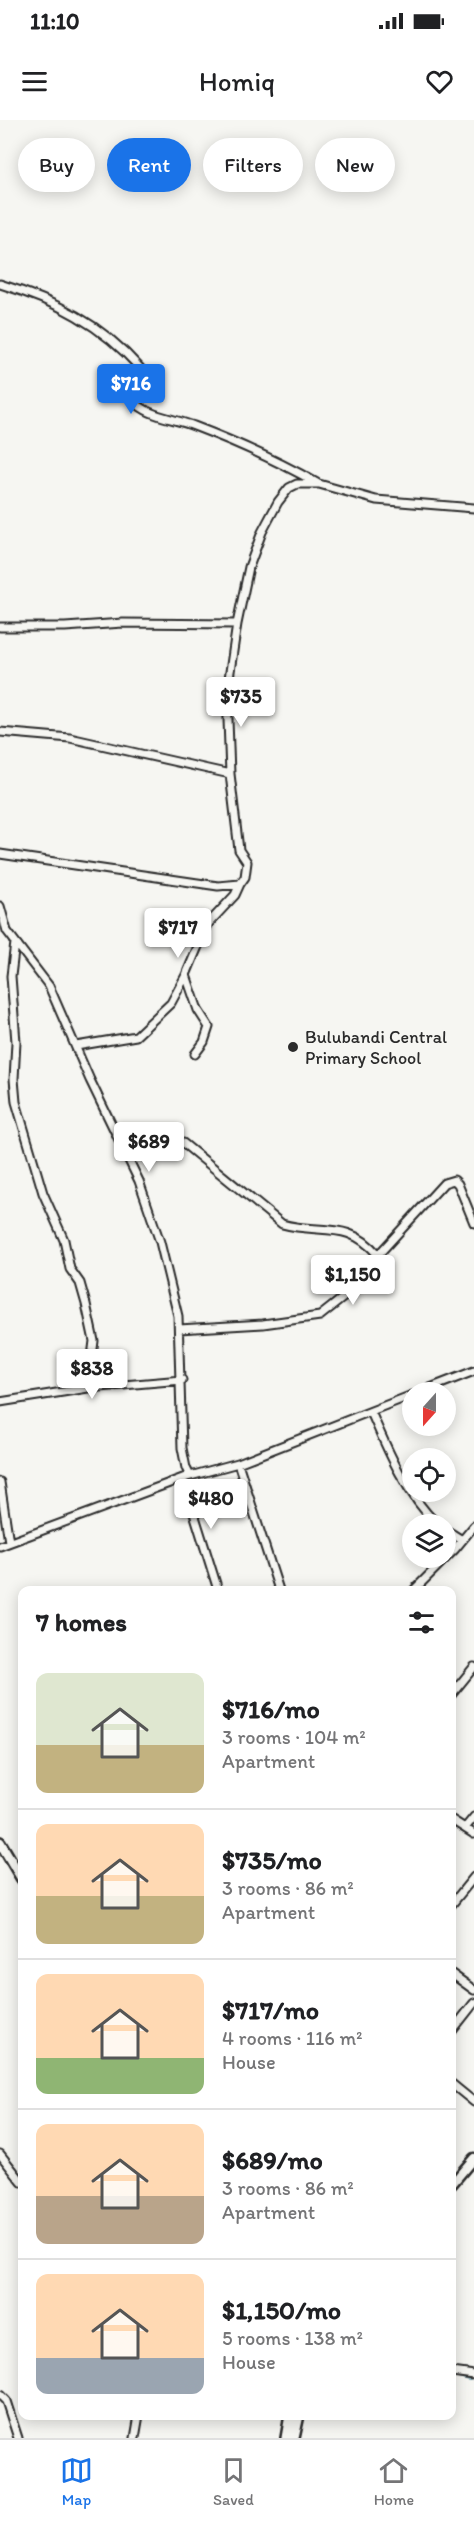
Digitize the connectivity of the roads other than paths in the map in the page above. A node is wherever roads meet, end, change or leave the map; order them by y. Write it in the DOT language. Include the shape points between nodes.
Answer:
graph roads {
  1 [pos="0,284"];
  2 [pos="319,484"];
  3 [pos="474,508"];
  4 [pos="237,624"];
  5 [pos="0,627"];
  6 [pos="0,732"];
  7 [pos="230,774"];
  8 [pos="0,854"];
  9 [pos="240,884"];
  10 [pos="0,906"];
  11 [pos="15,943"];
  12 [pos="186,975"];
  13 [pos="76,1046"];
  14 [pos="195,1054"];
  15 [pos="183,1143"];
  16 [pos="474,1223"];
  17 [pos="378,1255"];
  18 [pos="179,1329"];
  19 [pos="474,1371"];
  20 [pos="182,1380"];
  21 [pos="446,1382"];
  22 [pos="88,1388"];
  23 [pos="402,1399"];
  24 [pos="0,1402"];
  25 [pos="371,1412"];
  26 [pos="238,1463"];
  27 [pos="186,1477"];
  28 [pos="0,1482"];
  29 [pos="429,1514"];
  30 [pos="474,1526"];
  31 [pos="456,1536"];
  32 [pos="462,1540"];
  33 [pos="9,1542"];
  34 [pos="0,1546"];
  35 [pos="217,1586"];
  36 [pos="278,1586"];
  37 [pos="418,1586"];
  38 [pos="474,1667"];
  39 [pos="456,1689"];
  40 [pos="474,1817"];
  41 [pos="456,1822"];
  42 [pos="465,1828"];
  43 [pos="474,1834"];
  44 [pos="0,1842"];
  45 [pos="18,1869"];
  46 [pos="474,1877"];
  47 [pos="456,1899"];
  48 [pos="456,1977"];
  49 [pos="474,1990"];
  50 [pos="474,2003"];
  51 [pos="456,2026"];
  52 [pos="456,2087"];
  53 [pos="474,2102"];
  54 [pos="0,2154"];
  55 [pos="474,2158"];
  56 [pos="18,2177"];
  57 [pos="456,2179"];
  58 [pos="456,2373"];
  59 [pos="474,2375"];
  60 [pos="0,2395"];
  61 [pos="138,2420"];
  62 [pos="289,2420"];
  63 [pos="298,2420"];
  64 [pos="18,2438"];
  65 [pos="135,2438"];
  66 [pos="286,2438"];
  67 [pos="294,2438"];
  1 -- 2 [label="street" via="38,296 79,316 119,345 140,368 136,385 138,405 145,410 194,426 281,463"];
  2 -- 3 [label="street" via="376,500"];
  2 -- 4 [label="street" via="297,484 278,502 249,567"];
  4 -- 5 [label="street"];
  4 -- 7 [label="street" via="227,692"];
  6 -- 7 [label="street" via="69,738"];
  7 -- 9 [label="street" via="239,850 247,862"];
  8 -- 9 [label="street" via="218,886"];
  9 -- 12 [label="street" via="235,895 207,925"];
  10 -- 11 [label="street"];
  11 -- 13 [label="street" via="49,986"];
  11 -- 22 [label="street" via="11,976 16,1102 43,1193 86,1304 93,1341"];
  12 -- 13 [label="street" via="171,1003 136,1036"];
  12 -- 14 [label="street" via="209,1028"];
  13 -- 18 [label="street" via="139,1181 160,1242"];
  15 -- 17 [label="street" via="282,1224 348,1233"];
  16 -- 17 [label="street" via="458,1184 449,1181"];
  17 -- 18 [label="street" via="344,1297 320,1316"];
  18 -- 20 [label="street"];
  19 -- 21 [label="street"];
  20 -- 22 [label="street"];
  20 -- 27 [label="street"];
  22 -- 24 [label="street"];
  23 -- 25 [label="street"];
  25 -- 26 [label="street"];
  25 -- 29 [label="street" via="396,1466"];
  26 -- 27 [label="street"];
  26 -- 36 [label="street"];
  27 -- 33 [label="street"];
  27 -- 35 [label="street"];
  28 -- 33 [label="street"];
  30 -- 32 [label="street"];
  31 -- 32 [label="street"];
  32 -- 37 [label="street"];
  33 -- 34 [label="street"];
  38 -- 39 [label="street"];
  40 -- 42 [label="street"];
  41 -- 42 [label="street"];
  42 -- 43 [label="street"];
  44 -- 45 [label="main road"];
  46 -- 47 [label="street"];
  48 -- 49 [label="street"];
  50 -- 51 [label="street"];
  52 -- 53 [label="street"];
  54 -- 56 [label="street"];
  55 -- 57 [label="street"];
  58 -- 59 [label="street"];
  60 -- 64 [label="street"];
  61 -- 65 [label="street"];
  62 -- 66 [label="main road"];
  63 -- 67 [label="main road"];
}
